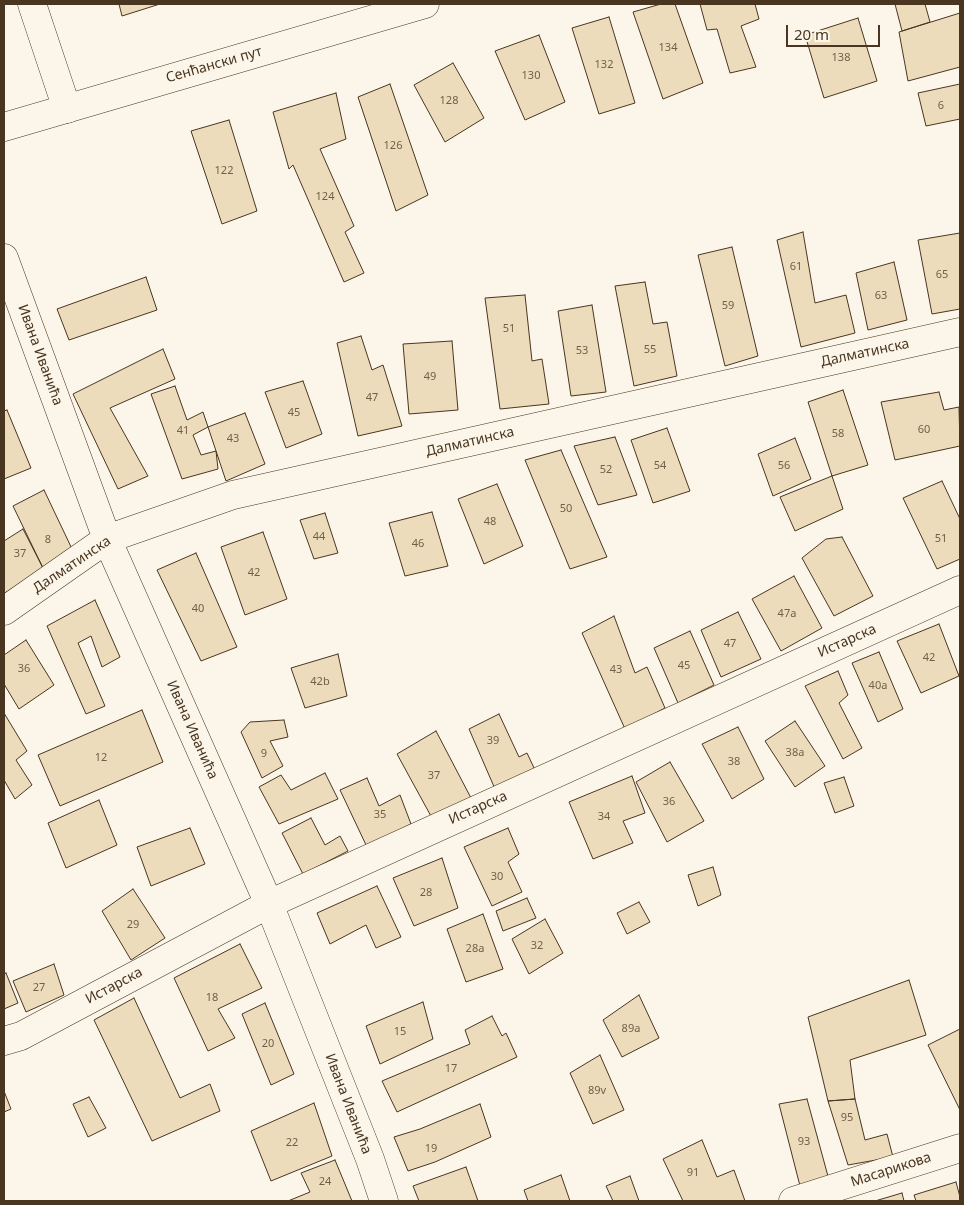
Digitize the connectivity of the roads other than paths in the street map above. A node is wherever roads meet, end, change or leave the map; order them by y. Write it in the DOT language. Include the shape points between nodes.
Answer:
graph roads {
  1 [pos="35,4"];
  2 [pos="425,4"];
  3 [pos="67,109"];
  4 [pos="4,127"];
  5 [pos="4,258"];
  6 [pos="960,332"];
  7 [pos="107,539"];
  8 [pos="960,590"];
  9 [pos="4,611"];
  10 [pos="269,904"];
  11 [pos="4,1041"];
  12 [pos="960,1148"];
  13 [pos="384,1201"];
  14 [pos="793,1201"];
  1 -- 3 [label="street"];
  2 -- 3 [label="street, Сенћански пут"];
  3 -- 4 [label="street, Сенћански пут"];
  5 -- 7 [label="street, Ивана Иванића"];
  6 -- 7 [label="street, Далматинска" via="233,495"];
  7 -- 9 [label="street, Далматинска"];
  7 -- 10 [label="street, Ивана Иванића"];
  8 -- 10 [label="street, Истарска"];
  10 -- 11 [label="street, Истарска" via="21,1036"];
  10 -- 13 [label="street, Ивана Иванића"];
  12 -- 14 [label="street, Масарикова"];
}
